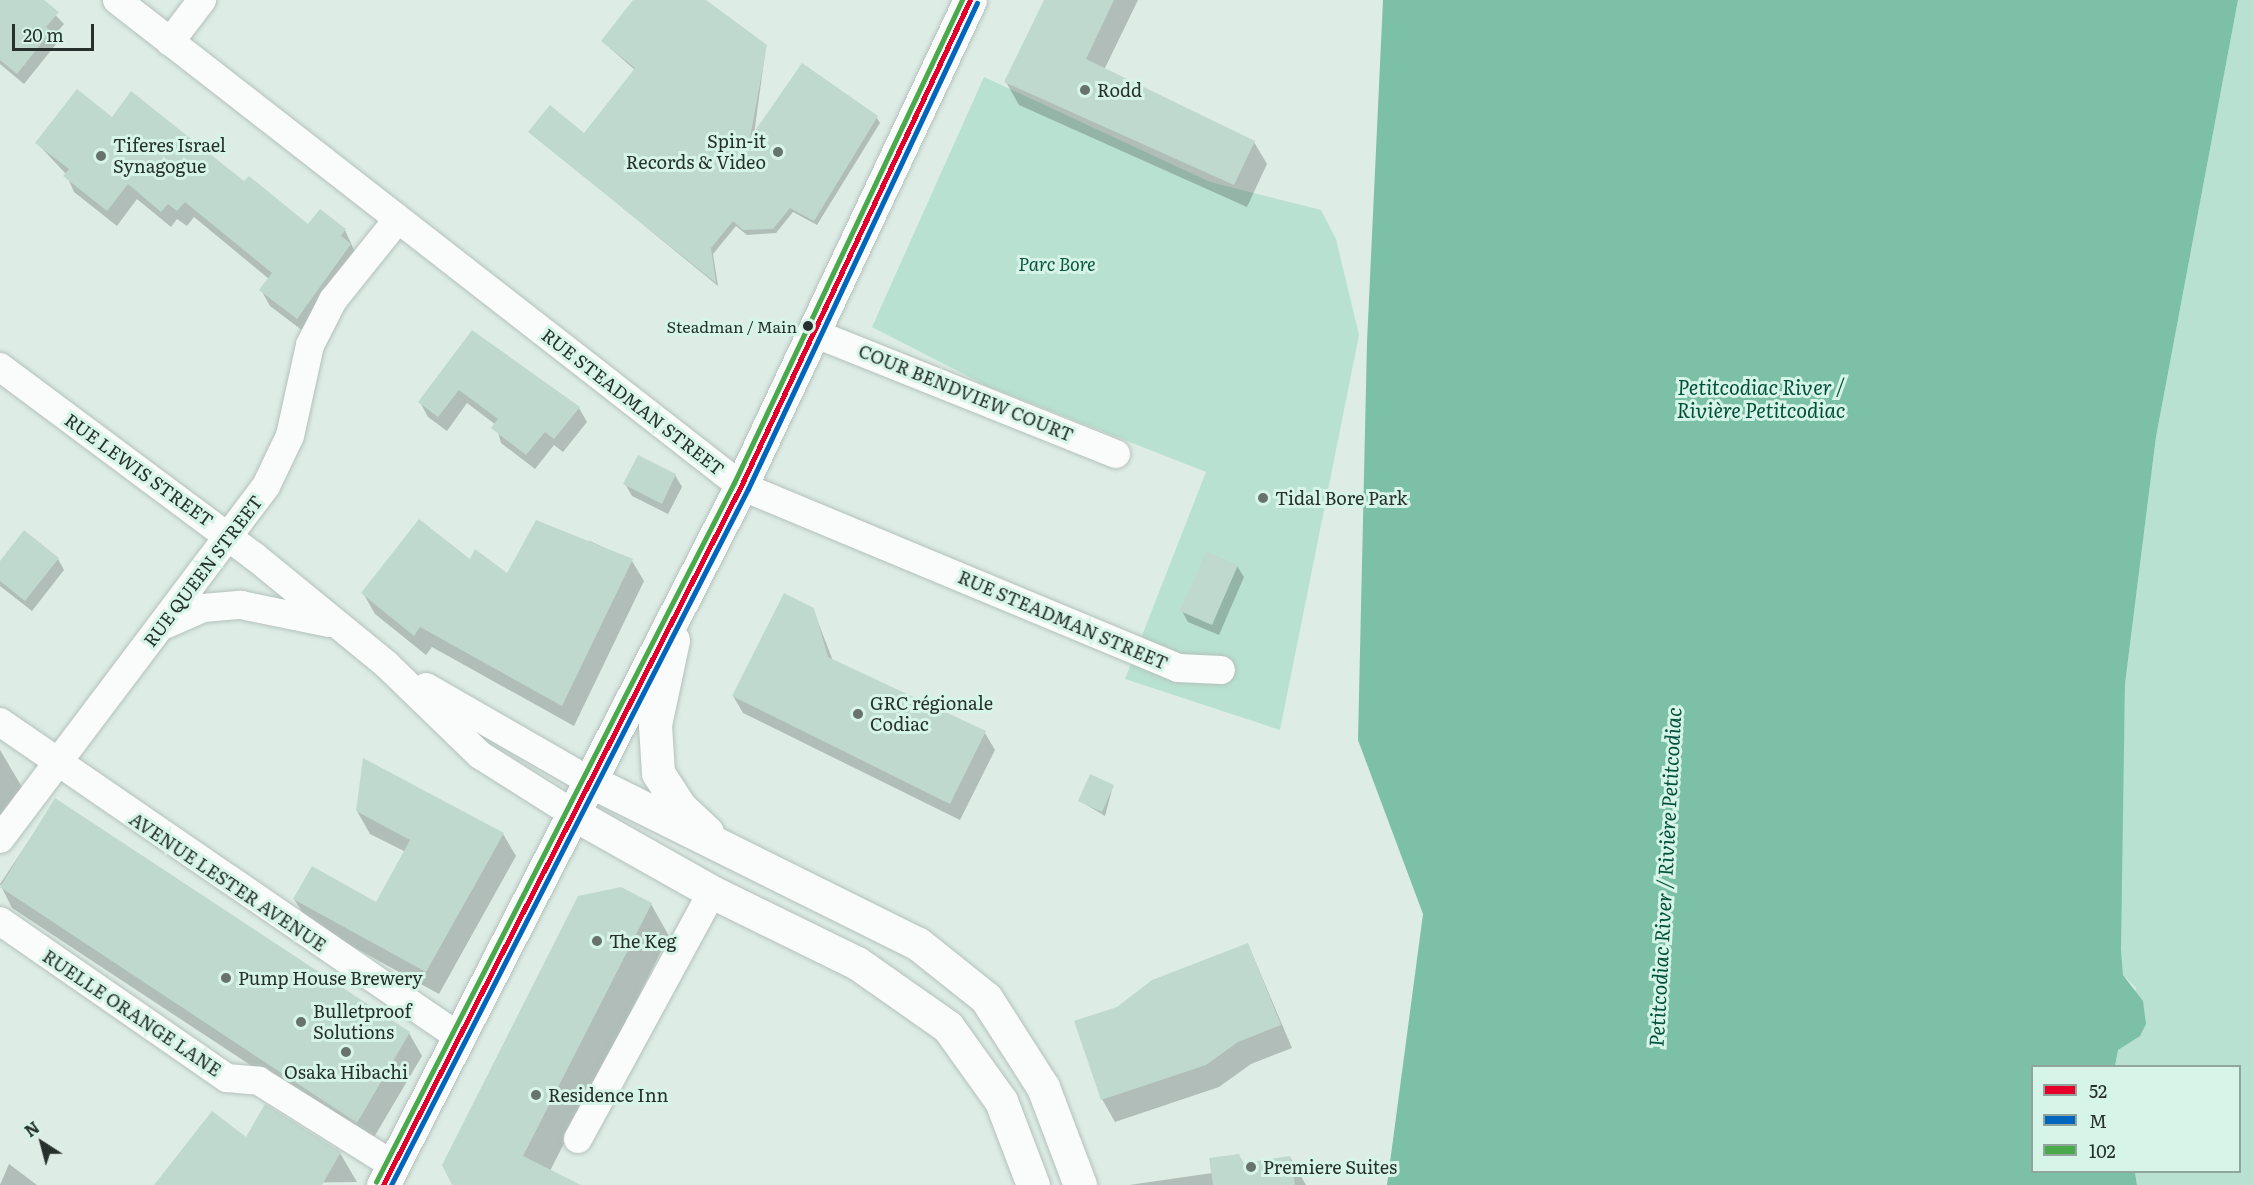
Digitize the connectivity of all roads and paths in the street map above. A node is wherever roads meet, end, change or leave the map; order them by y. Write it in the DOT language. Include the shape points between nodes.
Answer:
graph roads {
  1 [pos="117,0"];
  2 [pos="202,0"];
  3 [pos="970,0"];
  4 [pos="170,42"];
  5 [pos="398,219"];
  6 [pos="816,334"];
  7 [pos="0,367"];
  8 [pos="1116,454"];
  9 [pos="741,486"];
  10 [pos="231,538"];
  11 [pos="682,598"];
  12 [pos="163,626"];
  13 [pos="339,626"];
  14 [pos="387,665"];
  15 [pos="1221,670"];
  16 [pos="0,723"];
  17 [pos="56,765"];
  18 [pos="588,780"];
  19 [pos="572,813"];
  20 [pos="0,839"];
  21 [pos="732,856"];
  22 [pos="712,892"];
  23 [pos="0,921"];
  24 [pos="459,1037"];
  25 [pos="578,1139"];
  26 [pos="388,1175"];
  27 [pos="1033,1185"];
  28 [pos="1080,1185"];
  1 -- 4 [label="street, RUE STEADMAN STREET"];
  2 -- 4 [label="street"];
  3 -- 6 [label="main road"];
  4 -- 5 [label="street, RUE STEADMAN STREET"];
  5 -- 9 [label="street, RUE STEADMAN STREET"];
  5 -- 10 [label="street, RUE QUEEN STREET" via="333,300 310,345 290,436"];
  6 -- 8 [label="street, COUR BENDVIEW COURT"];
  6 -- 9 [label="main road"];
  7 -- 10 [label="street, RUE LEWIS STREET"];
  9 -- 11 [label="main road"];
  9 -- 15 [label="street, RUE STEADMAN STREET" via="1178,668"];
  10 -- 12 [label="street, RUE QUEEN STREET"];
  10 -- 13 [label="street, RUE LEWIS STREET"];
  11 -- 18 [label="main road"];
  11 -- 21 [label="main road" via="655,725 658,773 680,807"];
  12 -- 13 [label="street" via="203,608 242,605"];
  12 -- 17 [label="street, RUE QUEEN STREET"];
  13 -- 14 [label="street, RUE LEWIS STREET"];
  14 -- 18 [label="street, RUE LEWIS STREET"];
  14 -- 19 [label="street, RUE LEWIS STREET" via="480,755"];
  16 -- 17 [label="street, AVENUE LESTER AVENUE"];
  17 -- 20 [label="street, RUE QUEEN STREET"];
  17 -- 24 [label="street, AVENUE LESTER AVENUE"];
  18 -- 19 [label="main road"];
  18 -- 21 [label="main road"];
  19 -- 22 [label="main road"];
  19 -- 24 [label="main road"];
  21 -- 28 [label="main road" via="917,943 986,998 1044,1087"];
  22 -- 25 [label="street"];
  22 -- 27 [label="main road" via="857,963 948,1027 1001,1101"];
  23 -- 26 [label="street, RUELLE ORANGE LANE" via="227,1078 259,1081"];
  24 -- 26 [label="main road"];
}
